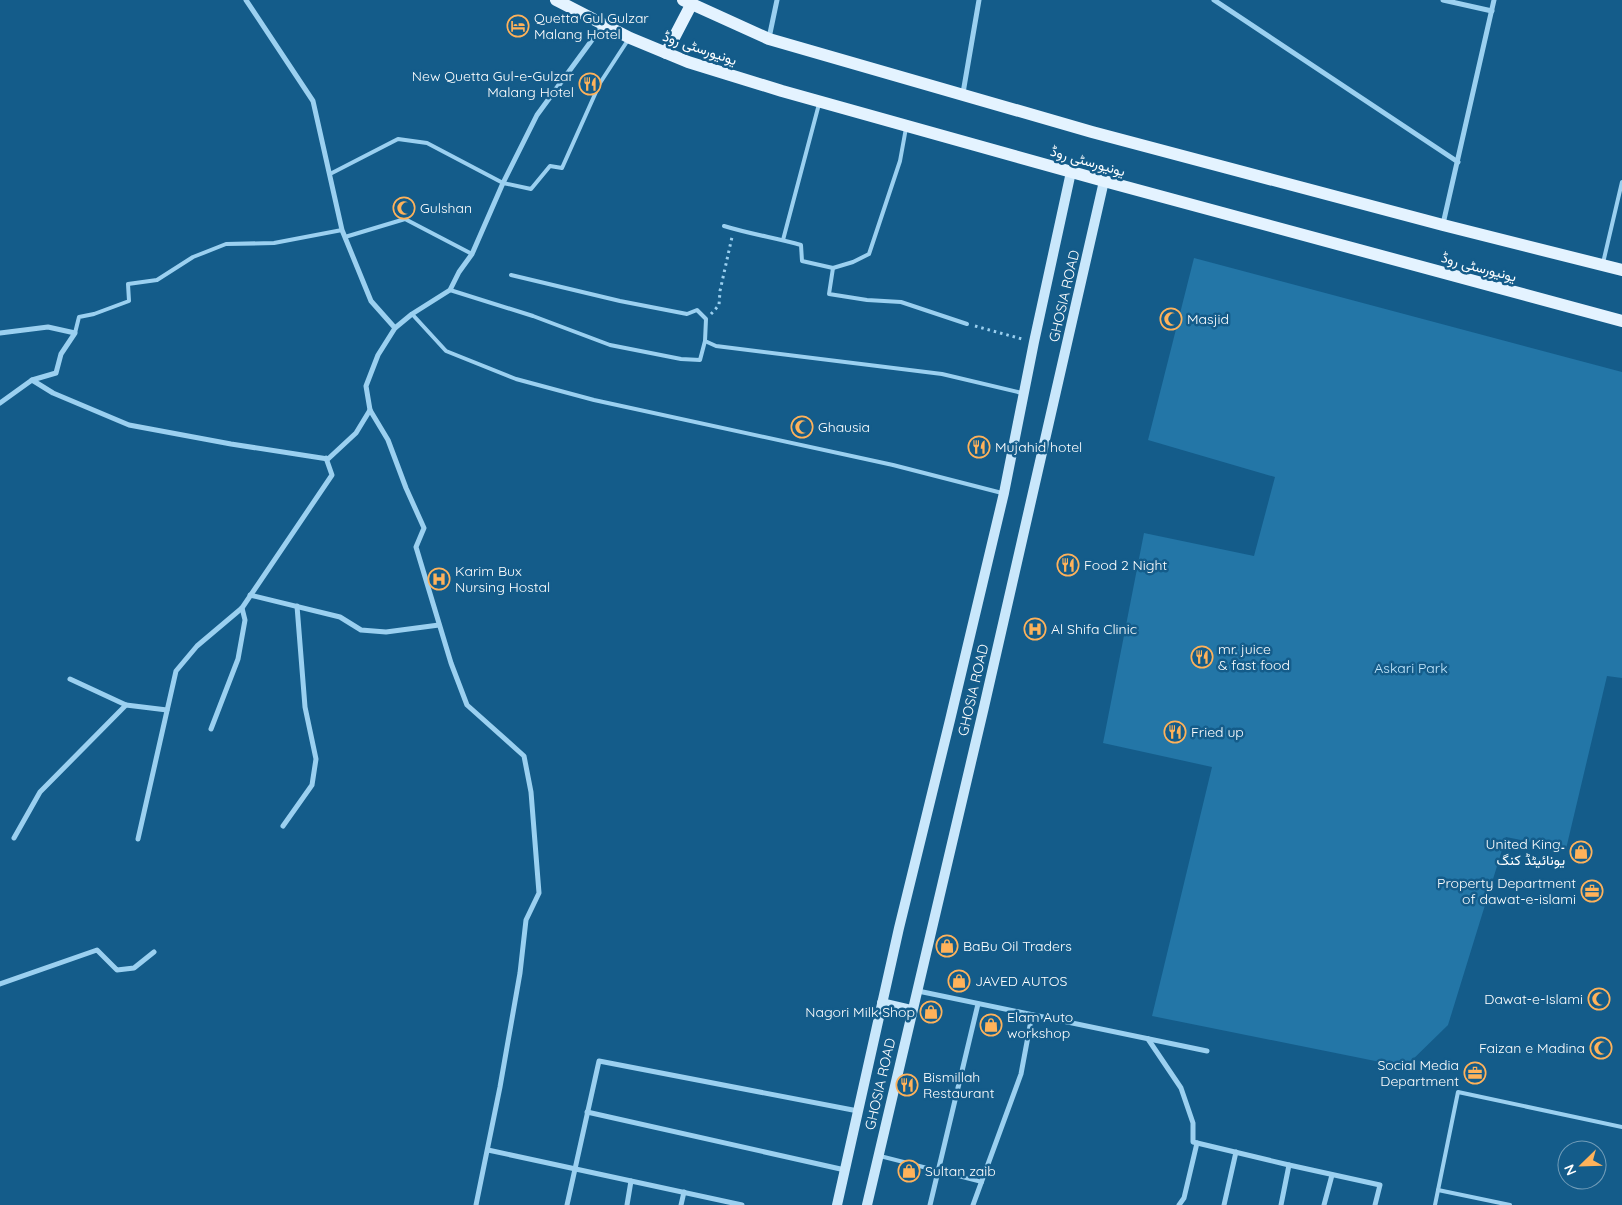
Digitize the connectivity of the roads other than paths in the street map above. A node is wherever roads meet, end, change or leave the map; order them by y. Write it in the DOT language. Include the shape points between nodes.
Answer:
graph roads {
  1 [pos="246,0"];
  2 [pos="556,0"];
  3 [pos="778,0"];
  4 [pos="979,0"];
  5 [pos="1214,0"];
  6 [pos="1443,0"];
  7 [pos="1494,0"];
  8 [pos="687,2"];
  9 [pos="1492,11"];
  10 [pos="604,25"];
  11 [pos="630,38"];
  12 [pos="769,39"];
  13 [pos="666,53"];
  14 [pos="963,94"];
  15 [pos="820,102"];
  16 [pos="906,126"];
  17 [pos="1458,162"];
  18 [pos="1072,172"];
  19 [pos="330,174"];
  20 [pos="1104,181"];
  21 [pos="1622,182"];
  22 [pos="503,183"];
  23 [pos="1443,225"];
  24 [pos="724,226"];
  25 [pos="342,230"];
  26 [pos="345,237"];
  27 [pos="783,240"];
  28 [pos="472,254"];
  29 [pos="1603,265"];
  30 [pos="833,268"];
  31 [pos="1622,270"];
  32 [pos="511,275"];
  33 [pos="450,290"];
  34 [pos="412,314"];
  35 [pos="1622,321"];
  36 [pos="967,324"];
  37 [pos="395,328"];
  38 [pos="75,332"];
  39 [pos="0,333"];
  40 [pos="706,341"];
  41 [pos="32,380"];
  42 [pos="1024,393"];
  43 [pos="0,403"];
  44 [pos="370,410"];
  45 [pos="326,458"];
  46 [pos="1004,493"];
  47 [pos="250,595"];
  48 [pos="297,606"];
  49 [pos="242,608"];
  50 [pos="439,625"];
  51 [pos="70,679"];
  52 [pos="126,705"];
  53 [pos="167,710"];
  54 [pos="211,729"];
  55 [pos="283,826"];
  56 [pos="14,838"];
  57 [pos="138,840"];
  58 [pos="154,952"];
  59 [pos="0,984"];
  60 [pos="918,991"];
  61 [pos="882,1003"];
  62 [pos="978,1004"];
  63 [pos="912,1010"];
  64 [pos="1032,1015"];
  65 [pos="1147,1039"];
  66 [pos="1207,1051"];
  67 [pos="858,1111"];
  68 [pos="587,1112"];
  69 [pos="1622,1127"];
  70 [pos="1197,1143"];
  71 [pos="488,1150"];
  72 [pos="1236,1152"];
  73 [pos="878,1155"];
  74 [pos="1290,1165"];
  75 [pos="574,1169"];
  76 [pos="845,1170"];
  77 [pos="939,1171"];
  78 [pos="1332,1174"];
  79 [pos="631,1181"];
  80 [pos="982,1182"];
  81 [pos="1438,1190"];
  82 [pos="684,1192"];
  83 [pos="476,1205"];
  84 [pos="567,1205"];
  85 [pos="627,1205"];
  86 [pos="681,1205"];
  87 [pos="742,1205"];
  88 [pos="837,1205"];
  89 [pos="867,1205"];
  90 [pos="930,1205"];
  91 [pos="973,1205"];
  92 [pos="1179,1205"];
  93 [pos="1224,1205"];
  94 [pos="1281,1205"];
  95 [pos="1324,1205"];
  96 [pos="1375,1205"];
  97 [pos="1435,1205"];
  98 [pos="1510,1205"];
  1 -- 19 [label="street" via="312,101"];
  2 -- 10 [label="main road, یونیورسٹی روڈ"];
  3 -- 12 [label="street"];
  4 -- 14 [label="street"];
  5 -- 17 [label="street"];
  6 -- 9 [label="street"];
  7 -- 9 [label="street"];
  8 -- 12 [label="main road, یونیورسٹی روڈ"];
  8 -- 13 [label="main road"];
  9 -- 17 [label="street"];
  10 -- 11 [label="main road, یونیورسٹی روڈ"];
  10 -- 22 [label="street" via="537,115"];
  11 -- 13 [label="main road, یونیورسٹی روڈ"];
  11 -- 22 [label="lane" via="600,83 562,168 550,166 532,188"];
  12 -- 14 [label="main road, یونیورسٹی روڈ"];
  13 -- 15 [label="main road, یونیورسٹی روڈ"];
  14 -- 23 [label="main road, یونیورسٹی روڈ" via="1092,132"];
  15 -- 16 [label="main road, یونیورسٹی روڈ"];
  15 -- 27 [label="lane"];
  16 -- 18 [label="main road, یونیورسٹی روڈ"];
  16 -- 30 [label="lane" via="900,161 871,251 853,262"];
  17 -- 23 [label="street"];
  18 -- 20 [label="main road, یونیورسٹی روڈ"];
  18 -- 42 [label="main road"];
  19 -- 22 [label="lane" via="398,139 426,143"];
  19 -- 25 [label="street"];
  20 -- 35 [label="main road, یونیورسٹی روڈ"];
  20 -- 60 [label="main road, GHOSIA ROAD"];
  21 -- 29 [label="lane"];
  22 -- 28 [label="street"];
  23 -- 29 [label="main road, یونیورسٹی روڈ"];
  24 -- 27 [label="lane"];
  25 -- 26 [label="street"];
  25 -- 38 [label="lane" via="274,244 226,244 193,257 157,280 128,284 129,301 79,316"];
  26 -- 28 [label="lane" via="405,219"];
  26 -- 37 [label="street" via="371,301"];
  27 -- 30 [label="lane" via="801,245 802,261"];
  28 -- 33 [label="street"];
  29 -- 31 [label="main road, یونیورسٹی روڈ"];
  30 -- 36 [label="lane" via="830,294 901,302"];
  32 -- 40 [label="lane" via="687,314 697,310 706,319"];
  33 -- 34 [label="street"];
  33 -- 40 [label="lane" via="610,345 672,358 700,360"];
  34 -- 37 [label="street"];
  34 -- 46 [label="lane" via="446,351 516,379 594,400 893,465"];
  37 -- 44 [label="street" via="378,355 366,386"];
  38 -- 39 [label="street" via="48,327"];
  38 -- 41 [label="street" via="61,354 56,373"];
  40 -- 42 [label="lane" via="716,346 942,374"];
  41 -- 43 [label="street"];
  41 -- 45 [label="street" via="53,393 129,425"];
  42 -- 46 [label="main road"];
  44 -- 45 [label="street" via="356,433"];
  44 -- 50 [label="street" via="388,440 424,528 416,547"];
  45 -- 47 [label="street" via="332,475"];
  46 -- 61 [label="main road"];
  47 -- 48 [label="street"];
  47 -- 49 [label="street"];
  48 -- 50 [label="street" via="340,616 361,630 386,632"];
  48 -- 55 [label="street" via="305,707 316,759 312,785"];
  49 -- 53 [label="street" via="197,646 176,672"];
  49 -- 54 [label="street" via="245,620 238,659"];
  50 -- 71 [label="street" via="467,705 524,756 531,792 539,893 526,920 520,973"];
  51 -- 52 [label="street"];
  52 -- 53 [label="street"];
  52 -- 56 [label="street" via="40,792"];
  53 -- 57 [label="street"];
  58 -- 59 [label="street" via="134,968 117,970 97,950"];
  60 -- 62 [label="street"];
  60 -- 63 [label="main road, GHOSIA ROAD"];
  61 -- 63 [label="main road"];
  61 -- 67 [label="main road"];
  62 -- 64 [label="street"];
  62 -- 77 [label="street"];
  63 -- 73 [label="main road, GHOSIA ROAD"];
  64 -- 65 [label="street"];
  64 -- 80 [label="street" via="1021,1074"];
  65 -- 66 [label="street"];
  65 -- 70 [label="street" via="1181,1088 1193,1123 1193,1142"];
  67 -- 68 [label="street" via="599,1061"];
  67 -- 76 [label="main road"];
  68 -- 75 [label="street"];
  68 -- 76 [label="street"];
  69 -- 81 [label="lane" via="1458,1092"];
  70 -- 72 [label="street"];
  70 -- 92 [label="street" via="1184,1198"];
  71 -- 75 [label="street"];
  71 -- 83 [label="street"];
  72 -- 74 [label="street"];
  72 -- 93 [label="street"];
  73 -- 77 [label="lane"];
  73 -- 89 [label="main road, GHOSIA ROAD"];
  74 -- 78 [label="street"];
  74 -- 94 [label="street"];
  75 -- 79 [label="street"];
  75 -- 84 [label="street"];
  76 -- 88 [label="main road"];
  77 -- 80 [label="lane"];
  77 -- 90 [label="street"];
  78 -- 95 [label="street"];
  78 -- 96 [label="street" via="1380,1185"];
  79 -- 82 [label="street"];
  79 -- 85 [label="street"];
  80 -- 91 [label="street"];
  81 -- 97 [label="lane"];
  81 -- 98 [label="lane"];
  82 -- 86 [label="street"];
  82 -- 87 [label="street"];
}
